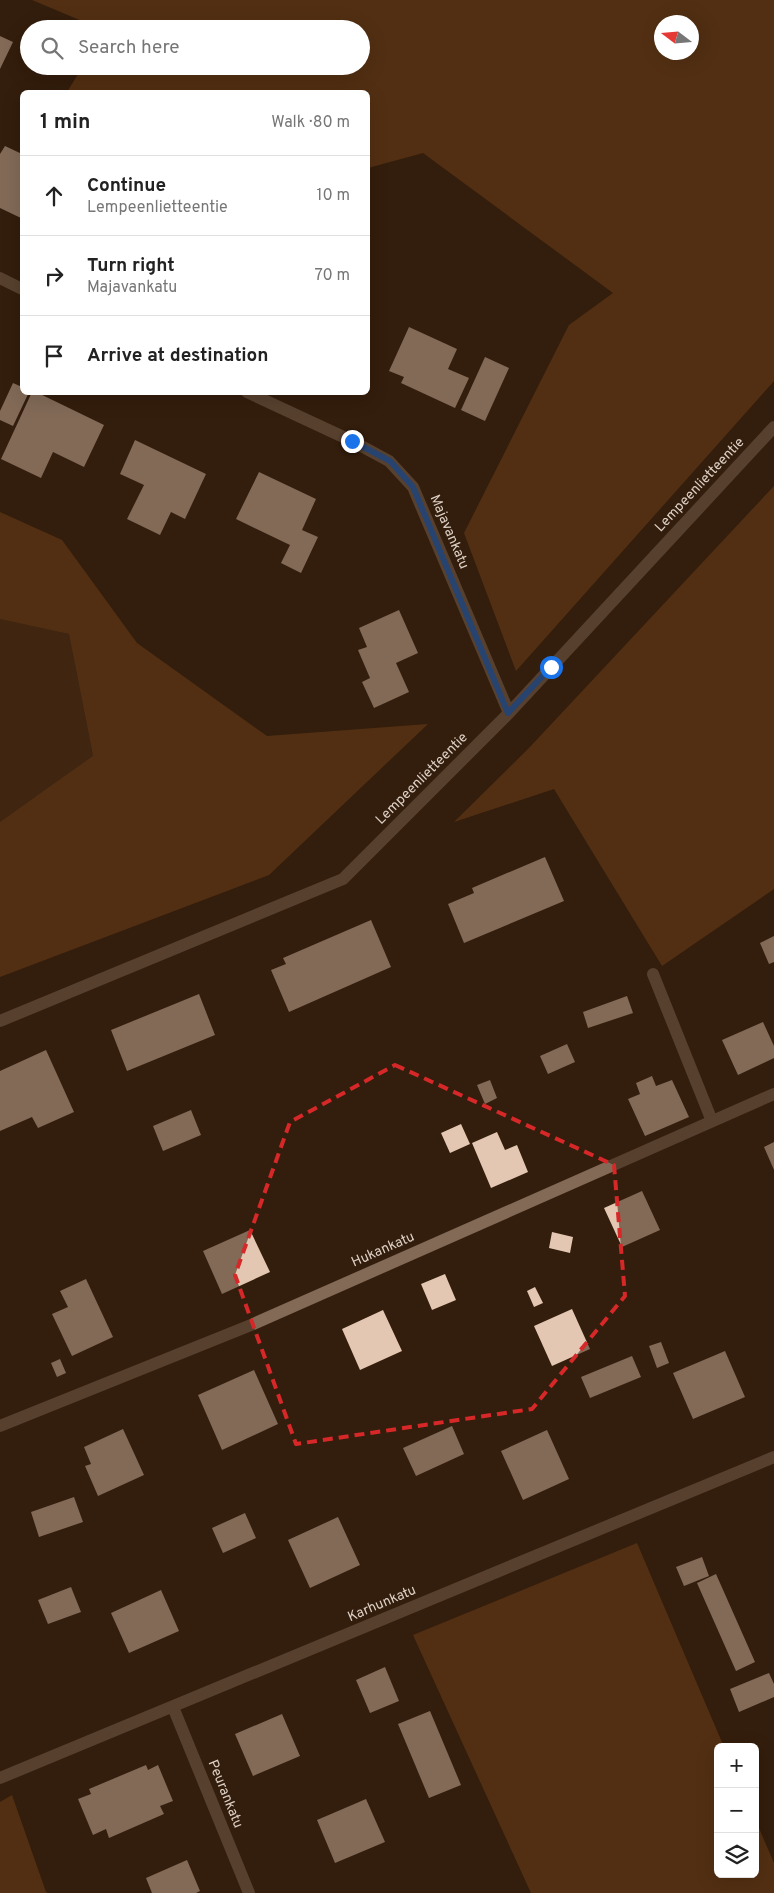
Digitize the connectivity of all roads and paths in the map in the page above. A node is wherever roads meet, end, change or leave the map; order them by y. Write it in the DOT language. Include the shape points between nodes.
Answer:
graph roads {
  1 [pos="0,278"];
  2 [pos="20,288"];
  3 [pos="253,395"];
  4 [pos="774,427"];
  5 [pos="508,713"];
  6 [pos="653,974"];
  7 [pos="0,1021"];
  8 [pos="774,1094"];
  9 [pos="712,1121"];
  10 [pos="0,1426"];
  11 [pos="774,1457"];
  12 [pos="173,1707"];
  13 [pos="0,1778"];
  14 [pos="249,1893"];
  1 -- 2 [label="street"];
  3 -- 5 [label="street, Majavankatu" via="390,461 413,487"];
  4 -- 5 [label="street, Lempeenlietteentie"];
  5 -- 7 [label="street, Lempeenlietteentie" via="343,879"];
  6 -- 9 [label="street"];
  8 -- 9 [label="street, Hukankatu"];
  9 -- 10 [label="street, Hukankatu" via="251,1325"];
  11 -- 12 [label="street, Karhunkatu"];
  12 -- 13 [label="street, Karhunkatu"];
  12 -- 14 [label="street, Peurankatu"];
}
